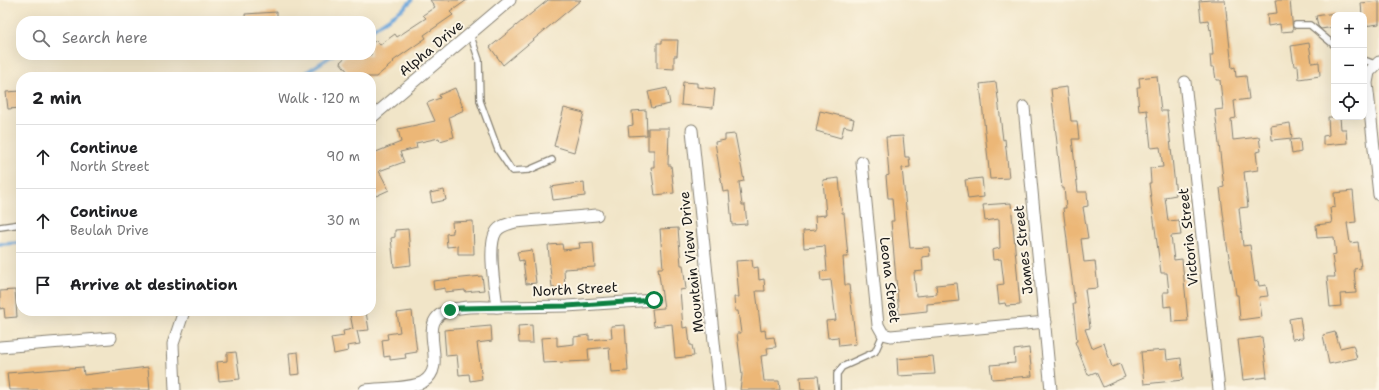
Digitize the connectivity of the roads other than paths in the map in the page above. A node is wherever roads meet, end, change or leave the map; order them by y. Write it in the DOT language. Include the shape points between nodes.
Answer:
graph roads {
  1 [pos="510,0"];
  2 [pos="1296,26"];
  3 [pos="470,34"];
  4 [pos="1331,43"];
  5 [pos="1367,61"];
  6 [pos="1377,63"];
  7 [pos="1185,82"];
  8 [pos="1024,107"];
  9 [pos="376,114"];
  10 [pos="692,130"];
  11 [pos="552,160"];
  12 [pos="862,162"];
  13 [pos="1379,195"];
  14 [pos="597,215"];
  15 [pos="16,225"];
  16 [pos="0,227"];
  17 [pos="654,300"];
  18 [pos="497,307"];
  19 [pos="182,316"];
  20 [pos="1046,322"];
  21 [pos="883,334"];
  22 [pos="111,338"];
  23 [pos="0,347"];
  24 [pos="414,388"];
  25 [pos="175,390"];
  26 [pos="365,390"];
  27 [pos="719,390"];
  28 [pos="837,390"];
  29 [pos="1051,390"];
  30 [pos="1220,390"];
  1 -- 3 [label="street, Alpha Drive"];
  2 -- 4 [label="lane" via="1310,25"];
  3 -- 9 [label="street, Alpha Drive"];
  3 -- 11 [label="lane" via="479,60 480,101 498,150 512,171 529,170"];
  5 -- 6 [label="lane"];
  6 -- 13 [label="street" via="1369,72 1367,84"];
  7 -- 30 [label="street, Victoria Street"];
  8 -- 20 [label="street, James Street"];
  10 -- 27 [label="street, Mountain View Drive"];
  12 -- 21 [label="street, Leona Street" via="878,325"];
  14 -- 18 [label="street" via="515,222 503,226 496,232 492,245"];
  15 -- 16 [label="lane"];
  17 -- 18 [label="street, North Street" via="567,306"];
  18 -- 24 [label="street, North Street" via="460,308 440,314 432,322 432,372"];
  19 -- 25 [label="street" via="173,344"];
  20 -- 21 [label="street, Leona Street" via="891,336"];
  20 -- 29 [label="street, James Street"];
  21 -- 28 [label="lane" via="875,352 839,370 836,374"];
  22 -- 23 [label="street"];
  24 -- 26 [label="street"];
}
